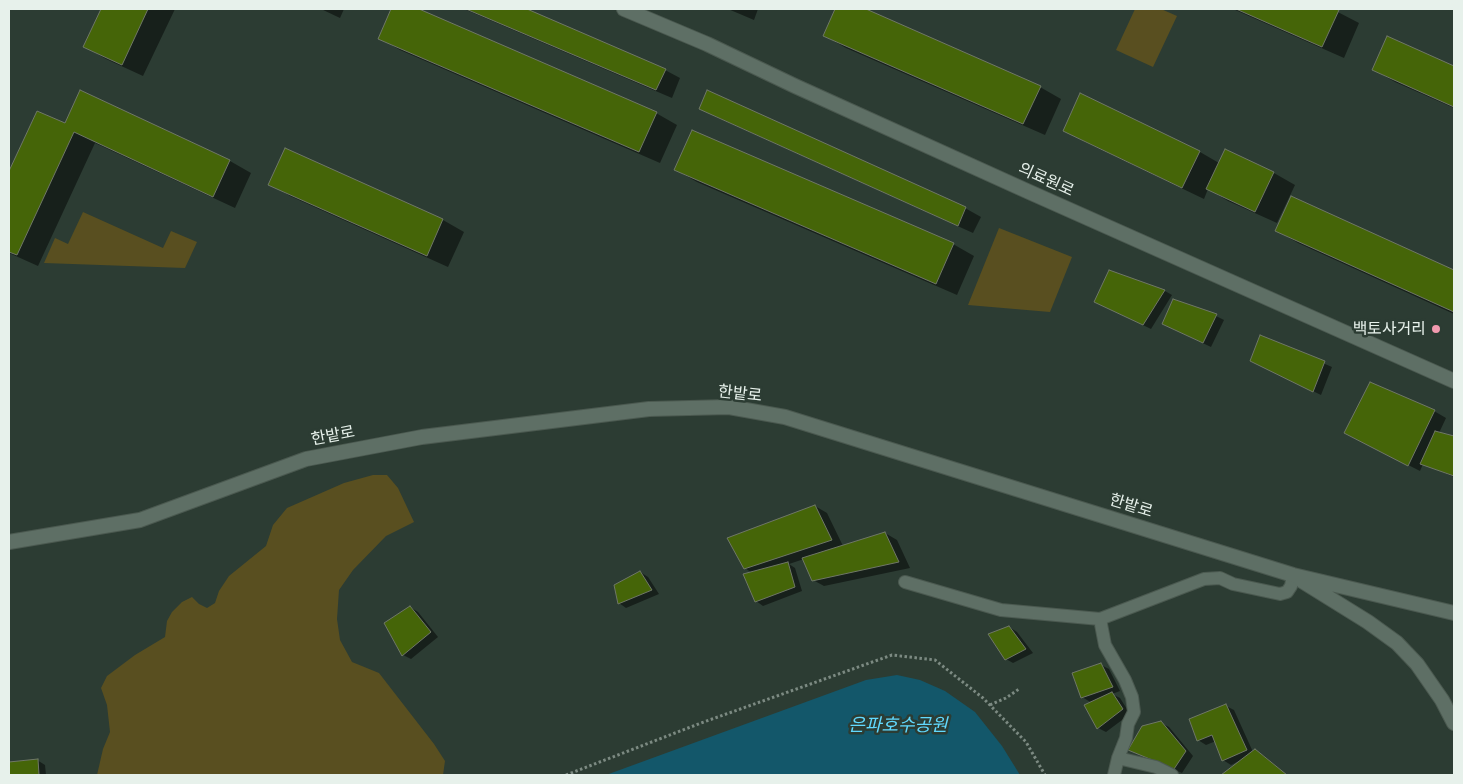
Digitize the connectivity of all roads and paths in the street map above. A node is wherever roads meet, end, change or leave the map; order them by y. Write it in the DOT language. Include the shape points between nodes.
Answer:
graph roads {
  1 [pos="624,9"];
  2 [pos="1454,381"];
  3 [pos="9,542"];
  4 [pos="1293,575"];
  5 [pos="905,582"];
  6 [pos="1454,614"];
  7 [pos="1100,619"];
  8 [pos="1019,689"];
  9 [pos="990,704"];
  10 [pos="1454,723"];
  11 [pos="1118,758"];
  12 [pos="566,775"];
  13 [pos="1045,775"];
  14 [pos="1114,775"];
  15 [pos="1172,775"];
  1 -- 2 [label="street, 의료원로"];
  3 -- 4 [label="street, 한밭로" via="140,520 306,460 422,436 649,409 729,407 785,417"];
  4 -- 6 [label="street, 한밭로"];
  4 -- 7 [label="lane" via="1287,592 1280,594 1220,578 1204,579"];
  4 -- 10 [label="street" via="1397,643 1417,664"];
  5 -- 7 [label="lane" via="1001,610"];
  7 -- 11 [label="lane" via="1105,645 1125,680 1134,712"];
  8 -- 9 [label="path"];
  9 -- 12 [label="path" via="934,660 892,655"];
  9 -- 13 [label="path" via="1026,742"];
  11 -- 14 [label="lane"];
  11 -- 15 [label="lane" via="1156,767"];
}
